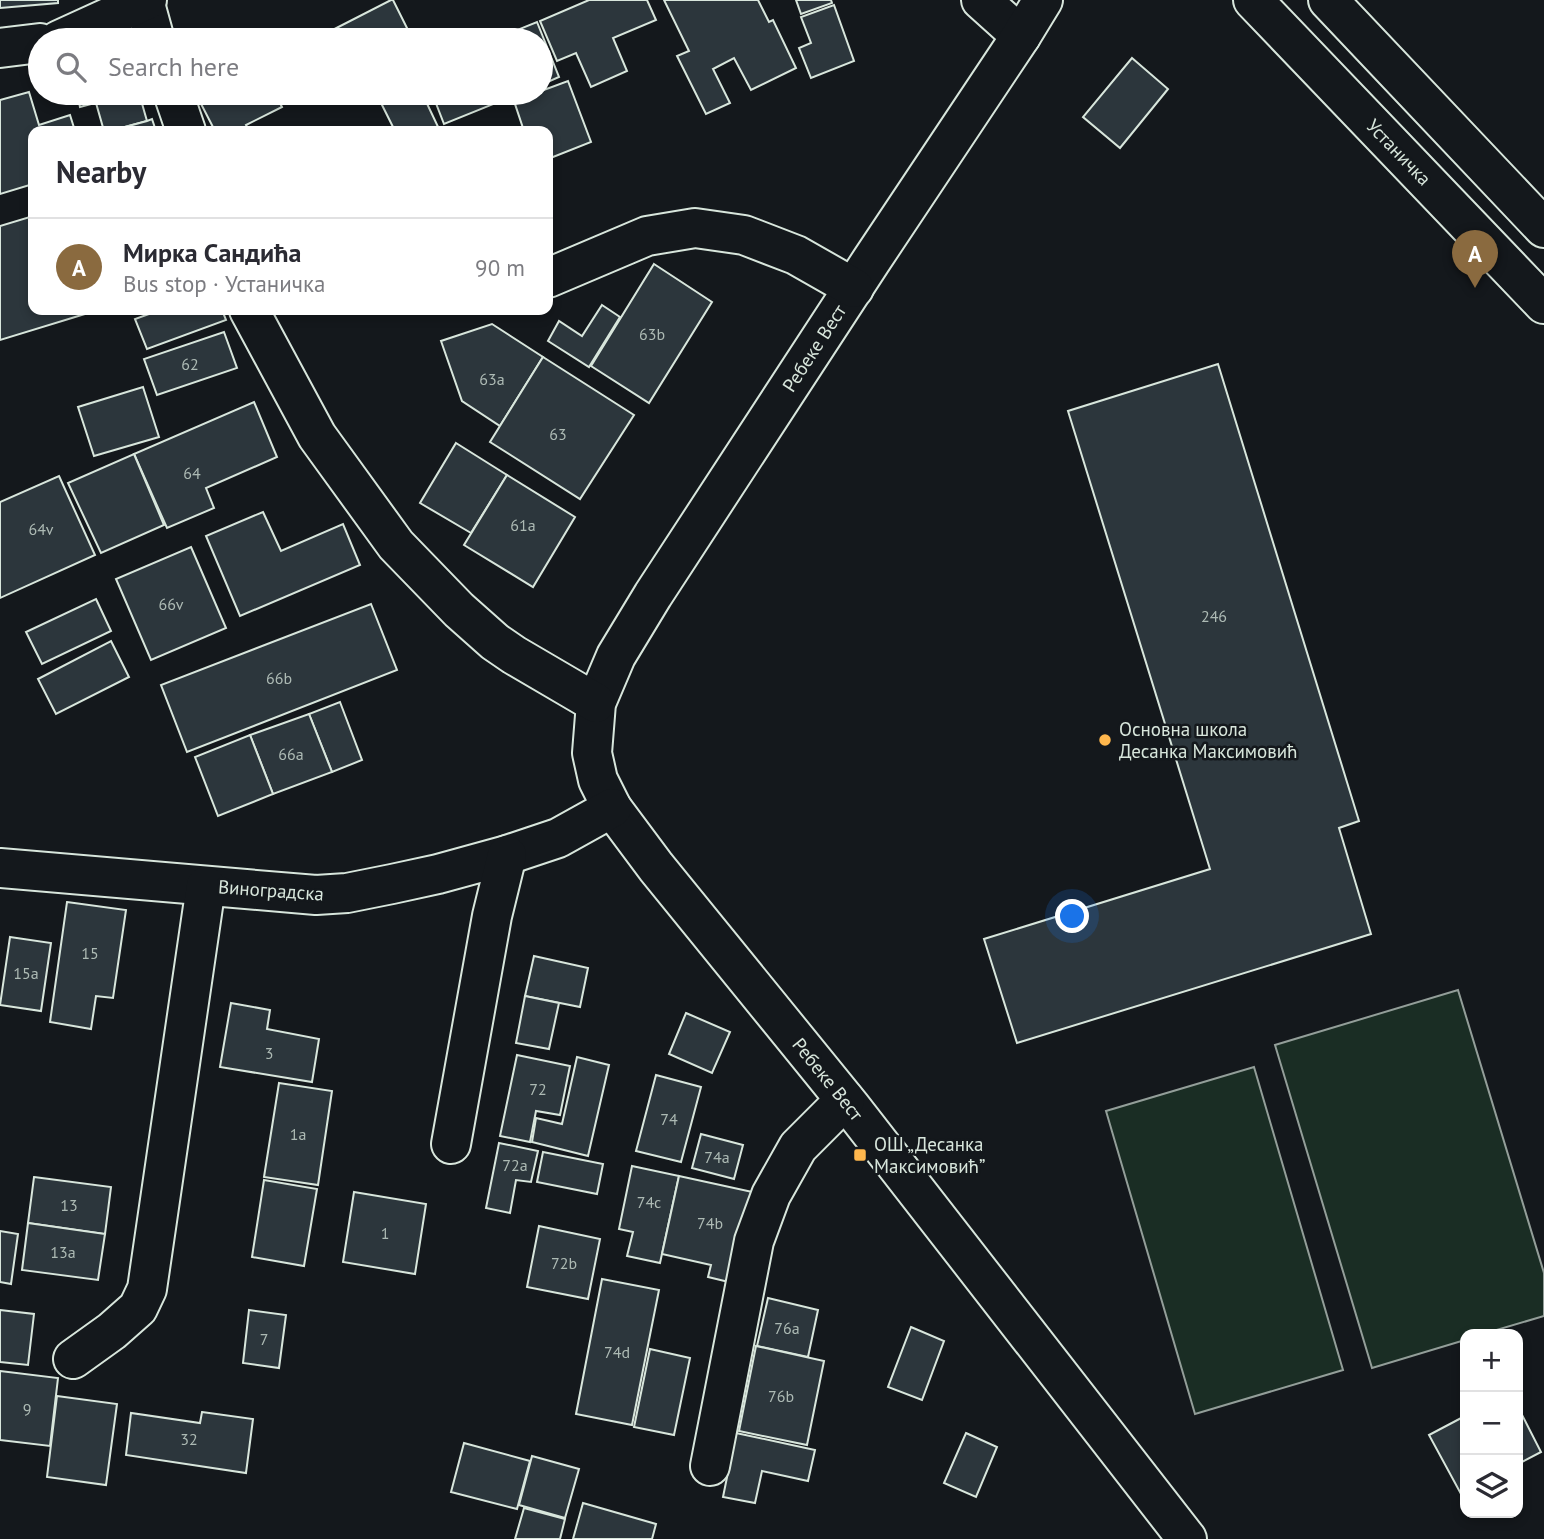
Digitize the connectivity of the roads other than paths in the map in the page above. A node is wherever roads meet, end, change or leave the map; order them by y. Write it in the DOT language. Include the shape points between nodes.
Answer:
graph roads {
  1 [pos="145,0"];
  2 [pos="981,0"];
  3 [pos="1043,0"];
  4 [pos="1253,0"];
  5 [pos="1328,0"];
  6 [pos="85,28"];
  7 [pos="152,28"];
  8 [pos="1021,36"];
  9 [pos="28,44"];
  10 [pos="0,48"];
  11 [pos="177,105"];
  12 [pos="184,126"];
  13 [pos="1544,228"];
  14 [pos="553,276"];
  15 [pos="854,288"];
  16 [pos="1544,304"];
  17 [pos="252,315"];
  18 [pos="596,703"];
  19 [pos="612,808"];
  20 [pos="507,855"];
  21 [pos="0,867"];
  22 [pos="206,886"];
  23 [pos="845,1100"];
  24 [pos="451,1144"];
  25 [pos="73,1359"];
  26 [pos="710,1466"];
  27 [pos="1187,1539"];
  1 -- 6 [label="street"];
  1 -- 7 [label="street"];
  2 -- 8 [label="street"];
  3 -- 8 [label="street, Ребеке Вест"];
  4 -- 16 [label="street, Устаничка"];
  5 -- 13 [label="street"];
  8 -- 15 [label="street, Ребеке Вест"];
  9 -- 10 [label="street"];
  11 -- 12 [label="street"];
  14 -- 15 [label="street" via="647,236 695,228 744,235 796,255"];
  15 -- 18 [label="street, Ребеке Вест" via="653,595 616,656"];
  17 -- 18 [label="street" via="317,436 396,545 495,642"];
  18 -- 19 [label="street, Ребеке Вест" via="592,753 598,780"];
  19 -- 20 [label="street, Виноградска" via="558,838"];
  19 -- 23 [label="street, Ребеке Вест"];
  20 -- 22 [label="street, Виноградска" via="347,893 316,895"];
  20 -- 24 [label="street"];
  21 -- 22 [label="street, Виноградска"];
  22 -- 25 [label="street" via="147,1289 138,1308"];
  23 -- 26 [label="street" via="798,1146 771,1195 754,1241"];
  23 -- 27 [label="street, Ребеке Вест"];
}
